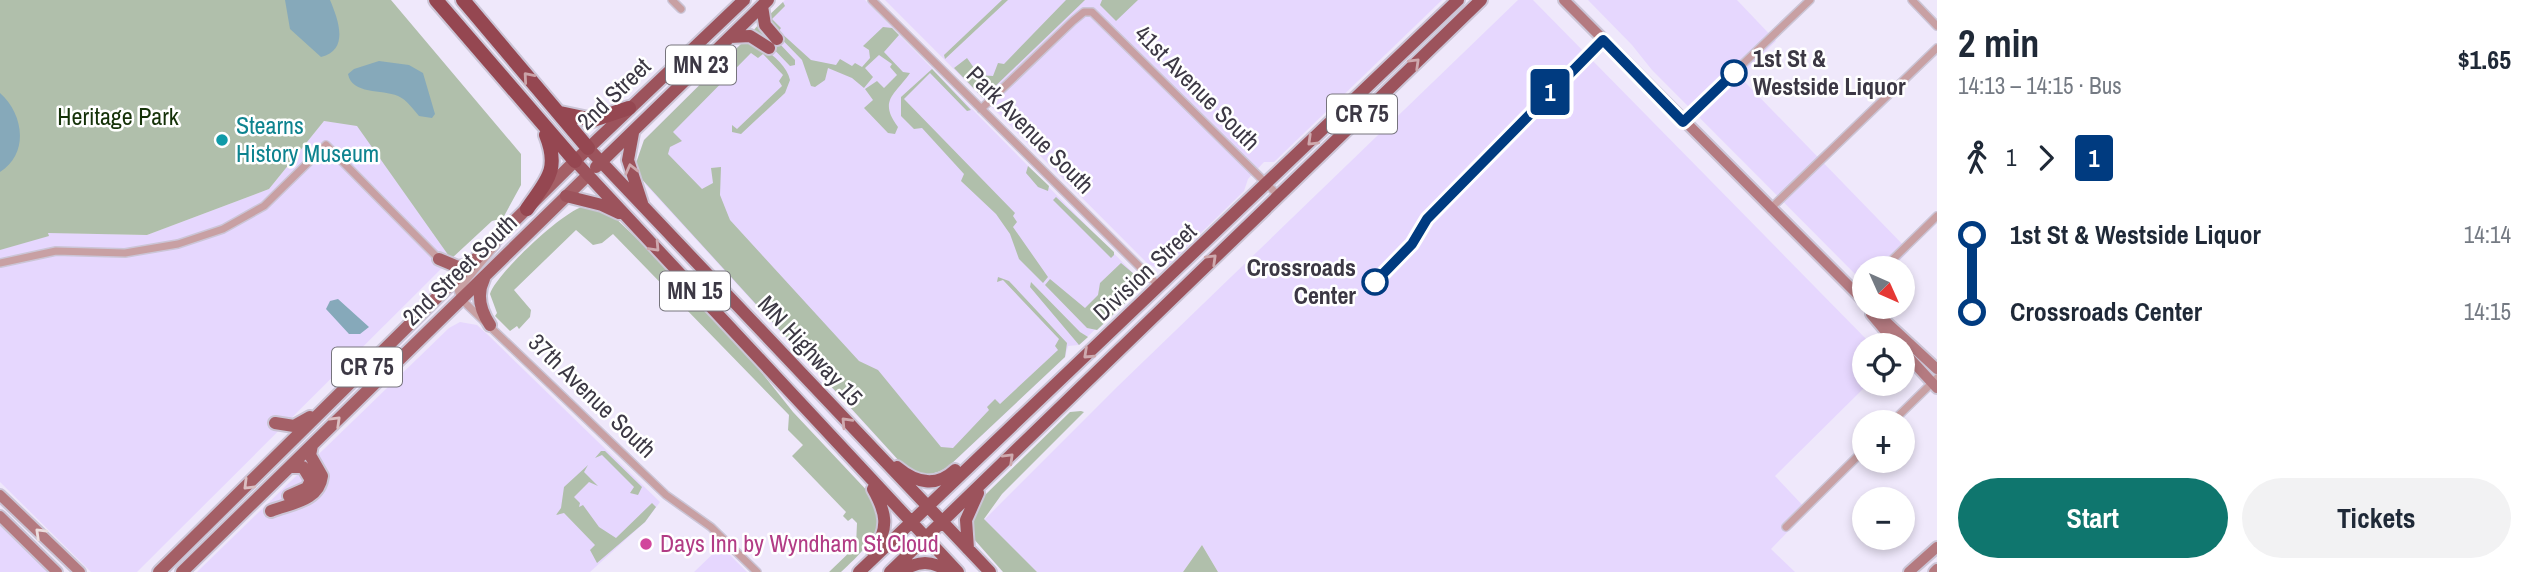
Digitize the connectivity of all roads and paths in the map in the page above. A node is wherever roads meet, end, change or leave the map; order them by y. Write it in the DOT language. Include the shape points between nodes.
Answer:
graph roads {
  1 [pos="436,0"];
  2 [pos="463,0"];
  3 [pos="672,0"];
  4 [pos="744,0"];
  5 [pos="872,0"];
  6 [pos="1458,0"];
  7 [pos="1481,0"];
  8 [pos="1564,0"];
  9 [pos="1810,0"];
  10 [pos="1912,0"];
  11 [pos="765,3"];
  12 [pos="681,9"];
  13 [pos="1937,26"];
  14 [pos="730,37"];
  15 [pos="1937,48"];
  16 [pos="629,108"];
  17 [pos="981,108"];
  18 [pos="558,112"];
  19 [pos="1683,122"];
  20 [pos="542,124"];
  21 [pos="633,130"];
  22 [pos="588,148"];
  23 [pos="575,161"];
  24 [pos="601,162"];
  25 [pos="588,175"];
  26 [pos="1267,184"];
  27 [pos="1278,195"];
  28 [pos="566,197"];
  29 [pos="643,207"];
  30 [pos="527,209"];
  31 [pos="1770,209"];
  32 [pos="1937,216"];
  33 [pos="626,217"];
  34 [pos="502,235"];
  35 [pos="1896,256"];
  36 [pos="439,259"];
  37 [pos="0,263"];
  38 [pos="471,265"];
  39 [pos="489,272"];
  40 [pos="1160,287"];
  41 [pos="1852,288"];
  42 [pos="446,290"];
  43 [pos="461,299"];
  44 [pos="1884,319"];
  45 [pos="490,325"];
  46 [pos="1915,363"];
  47 [pos="1937,369"];
  48 [pos="1935,383"];
  49 [pos="329,405"];
  50 [pos="1905,410"];
  51 [pos="1015,422"];
  52 [pos="312,445"];
  53 [pos="868,445"];
  54 [pos="276,457"];
  55 [pos="1852,462"];
  56 [pos="290,467"];
  57 [pos="864,473"];
  58 [pos="986,480"];
  59 [pos="0,495"];
  60 [pos="927,507"];
  61 [pos="0,516"];
  62 [pos="911,522"];
  63 [pos="942,522"];
  64 [pos="1786,527"];
  65 [pos="926,537"];
  66 [pos="1935,548"];
  67 [pos="968,550"];
  68 [pos="57,572"];
  69 [pos="80,572"];
  70 [pos="159,572"];
  71 [pos="182,572"];
  72 [pos="757,572"];
  73 [pos="858,572"];
  74 [pos="890,572"];
  75 [pos="901,572"];
  76 [pos="949,572"];
  77 [pos="958,572"];
  78 [pos="990,572"];
  79 [pos="1909,572"];
  1 -- 20 [label="highway, MN Highway 15 / MN 15"];
  18 -- 2 [label="highway, MN Highway 15 / MN 15, one-way"];
  3 -- 12 [label="street"];
  4 -- 16 [label="highway, 2nd Street / MN 23"];
  5 -- 17 [label="street, Park Avenue South"];
  6 -- 26 [label="highway, Division Street / CR 75, one-way"];
  27 -- 7 [label="highway, Division Street / CR 75, one-way"];
  8 -- 19 [label="main road"];
  9 -- 19 [label="street"];
  10 -- 13 [label="street"];
  11 -- 14 [label="highway, 2nd Street South / MN 23"];
  11 -- 14 [label="highway" via="765,25 773,43 750,36"];
  14 -- 21 [label="highway, 2nd Street South / MN 23"];
  15 -- 31 [label="street"];
  16 -- 18 [label="highway" via="593,120"];
  16 -- 22 [label="highway, 2nd Street / MN 23"];
  17 -- 26 [label="street, 41st Avenue South" via="1087,11 1100,18"];
  17 -- 40 [label="street, Park Avenue South"];
  18 -- 22 [label="highway, MN Highway 15 / MN 15"];
  19 -- 31 [label="main road"];
  20 -- 23 [label="highway, MN Highway 15 / MN 15"];
  20 -- 30 [label="highway" via="554,167"];
  21 -- 24 [label="highway, 2nd Street South / CR 75"];
  29 -- 21 [label="highway, one-way" via="628,160"];
  22 -- 23 [label="highway, 2nd Street / MN 23"];
  22 -- 24 [label="highway, MN Highway 15 / MN 15"];
  23 -- 25 [label="highway, MN Highway 15 / MN 15"];
  23 -- 30 [label="main road, 2nd Street South / CR 75"];
  24 -- 25 [label="highway, 2nd Street South / CR 75"];
  24 -- 29 [label="highway, MN Highway 15 / MN 15"];
  25 -- 28 [label="main road, 2nd Street South / CR 75"];
  25 -- 33 [label="highway, MN Highway 15 / MN 15"];
  26 -- 27 [label="street, 41st Avenue South"];
  26 -- 40 [label="highway, Division Street / CR 75"];
  58 -- 27 [label="highway, Division Street / CR 75, one-way"];
  28 -- 33 [label="highway" via="602,205"];
  28 -- 39 [label="main road, 2nd Street South / CR 75"];
  53 -- 29 [label="highway, MN Highway 15 / MN 15, one-way"];
  30 -- 34 [label="main road, 2nd Street South / CR 75"];
  31 -- 41 [label="main road"];
  32 -- 35 [label="street"];
  33 -- 57 [label="highway, MN Highway 15 / MN 15, one-way"];
  34 -- 38 [label="main road, 2nd Street South / CR 75"];
  34 -- 43 [label="street" via="486,261 458,290"];
  36 -- 37 [label="street" via="326,145 264,206 223,229 178,244 125,253 56,251"];
  36 -- 38 [label="main road" via="458,267"];
  36 -- 42 [label="main road" via="446,274"];
  38 -- 42 [label="main road, 2nd Street South / CR 75"];
  39 -- 43 [label="main road, 2nd Street South / CR 75"];
  39 -- 45 [label="main road" via="479,295"];
  40 -- 51 [label="highway, Division Street / CR 75, one-way"];
  42 -- 49 [label="main road, 2nd Street South / CR 75"];
  43 -- 45 [label="street, 37th Avenue South"];
  52 -- 43 [label="main road, 2nd Street South / CR 75, one-way"];
  44 -- 47 [label="main road"];
  45 -- 72 [label="street, 37th Avenue South" via="666,495 711,527"];
  46 -- 48 [label="main road"];
  48 -- 50 [label="street"];
  49 -- 54 [label="main road, 2nd Street South / CR 75"];
  49 -- 54 [label="main road" via="294,426 275,423 281,439"];
  51 -- 53 [label="highway" via="991,435 951,474 935,482 909,476"];
  51 -- 60 [label="highway, Division Street / CR 75"];
  52 -- 56 [label="main road, 2nd Street South / CR 75"];
  52 -- 56 [label="main road" via="310,455 322,476 318,489 306,499 271,511 311,483 303,467"];
  53 -- 60 [label="highway, MN Highway 15 / MN 15"];
  54 -- 70 [label="main road, 2nd Street South / CR 75, one-way"];
  55 -- 64 [label="street"];
  56 -- 71 [label="main road, 2nd Street South / CR 75"];
  57 -- 62 [label="highway, MN Highway 15 / MN 15"];
  57 -- 73 [label="highway" via="886,522 879,543"];
  58 -- 63 [label="highway, Division Street / CR 75"];
  58 -- 67 [label="highway" via="966,520"];
  69 -- 59 [label="main road, one-way"];
  60 -- 62 [label="highway, Division Street"];
  60 -- 63 [label="highway, MN Highway 15 / MN 15"];
  61 -- 68 [label="main road"];
  62 -- 65 [label="highway, MN Highway 15 / MN 15"];
  62 -- 73 [label="highway, Division Street"];
  63 -- 65 [label="highway, Division Street"];
  63 -- 67 [label="highway, MN Highway 15 / MN 15"];
  65 -- 74 [label="highway, Division Street"];
  65 -- 77 [label="highway, MN Highway 15 / MN 15"];
  66 -- 79 [label="main road"];
  67 -- 78 [label="highway, MN Highway 15 / MN 15"];
  75 -- 76 [label="highway" via="925,562"];
}
